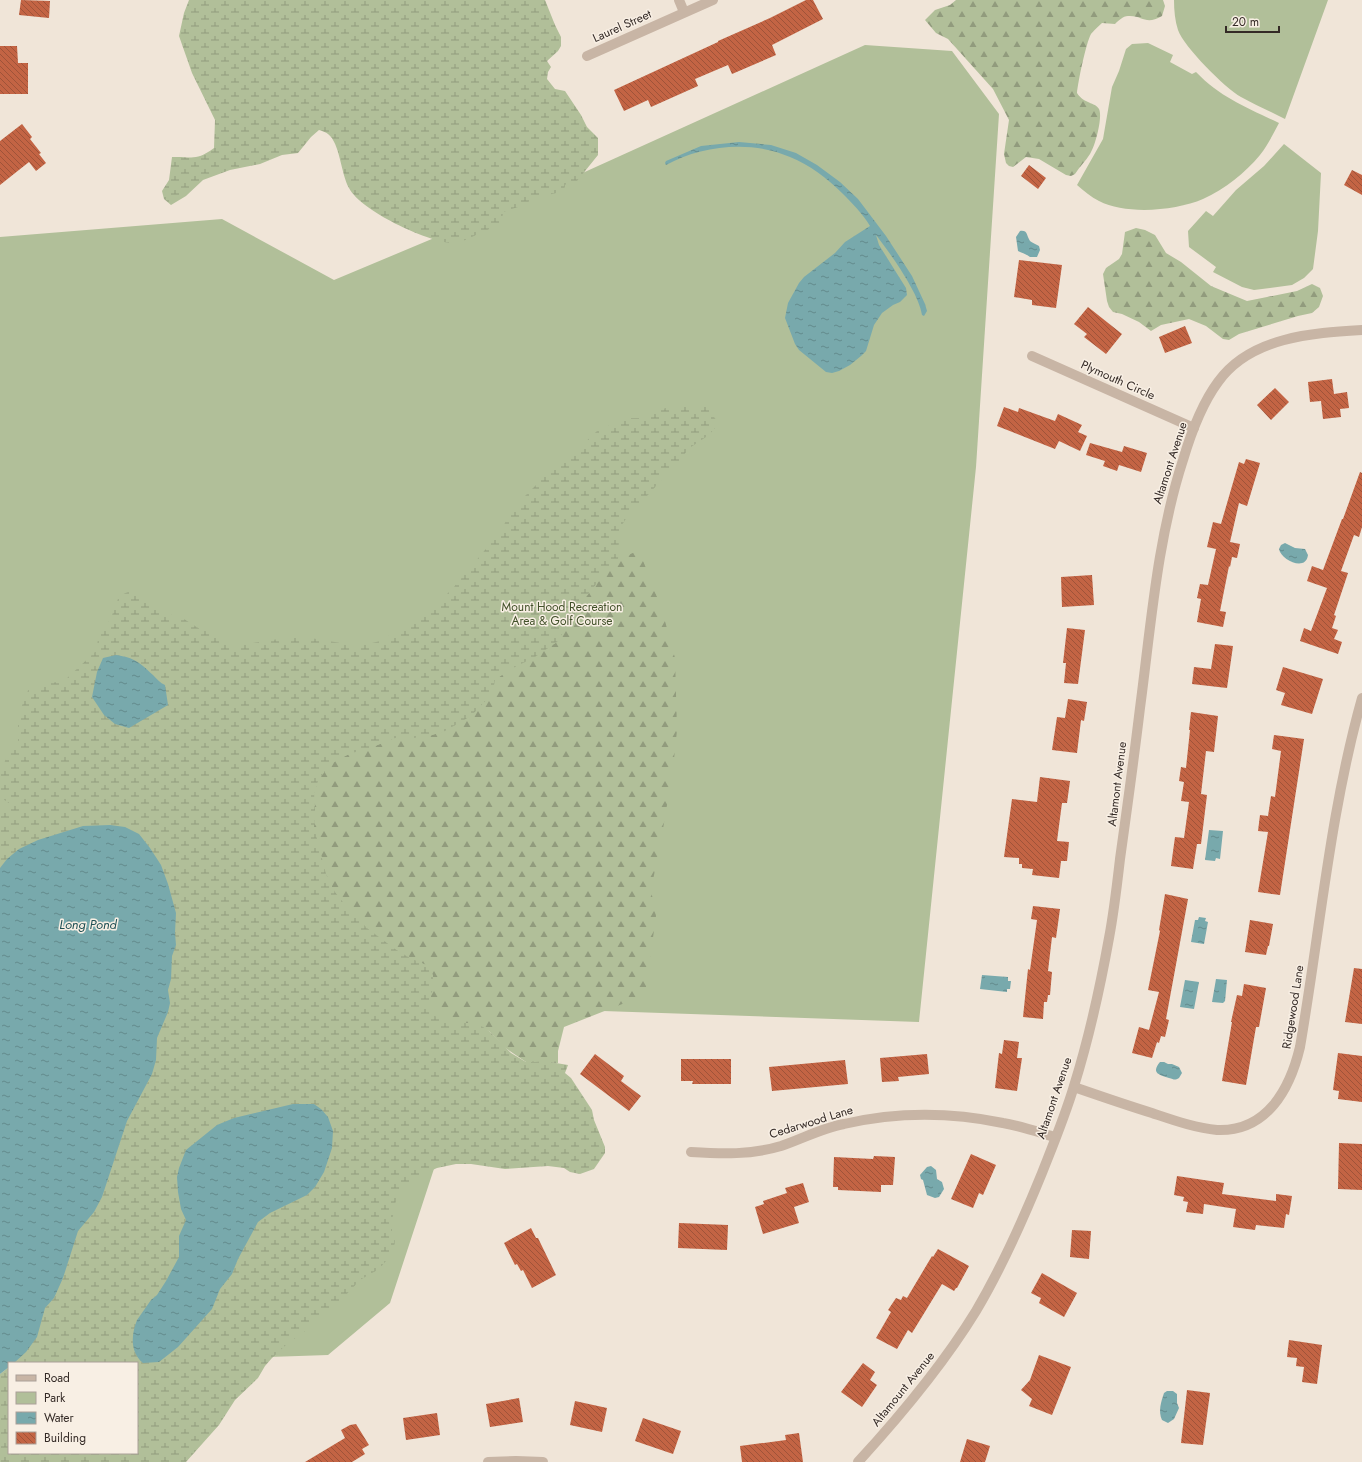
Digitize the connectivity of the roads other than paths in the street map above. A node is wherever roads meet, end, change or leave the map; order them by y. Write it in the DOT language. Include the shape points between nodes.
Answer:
graph roads {
  1 [pos="679,0"];
  2 [pos="713,0"];
  3 [pos="684,12"];
  4 [pos="587,56"];
  5 [pos="1362,330"];
  6 [pos="1032,356"];
  7 [pos="1194,428"];
  8 [pos="1362,698"];
  9 [pos="1074,1087"];
  10 [pos="1055,1138"];
  11 [pos="691,1152"];
  12 [pos="964,1331"];
  13 [pos="488,1462"];
  14 [pos="543,1462"];
  15 [pos="858,1462"];
  1 -- 3 [label="street"];
  2 -- 3 [label="street, Laurel Street"];
  3 -- 4 [label="street, Laurel Street"];
  5 -- 7 [label="street, Altamont Avenue" via="1308,335 1250,353 1232,365 1219,380"];
  6 -- 7 [label="street, Plymouth Circle"];
  7 -- 9 [label="street, Altamont Avenue" via="1174,487 1165,527 1110,936"];
  8 -- 9 [label="street, Ridgewood Lane" via="1350,740 1336,810 1300,1047 1294,1071 1278,1100 1264,1115 1251,1123 1237,1128 1217,1130 1186,1124"];
  9 -- 10 [label="street, Altamont Avenue"];
  10 -- 11 [label="street, Cedarwood Lane" via="1004,1123 946,1115 915,1114 842,1124 782,1145 749,1153"];
  10 -- 12 [label="street, Altamont Avenue" via="1011,1244"];
  12 -- 15 [label="street, Altamount Avenue" via="926,1383"];
  13 -- 14 [label="street"];
}
